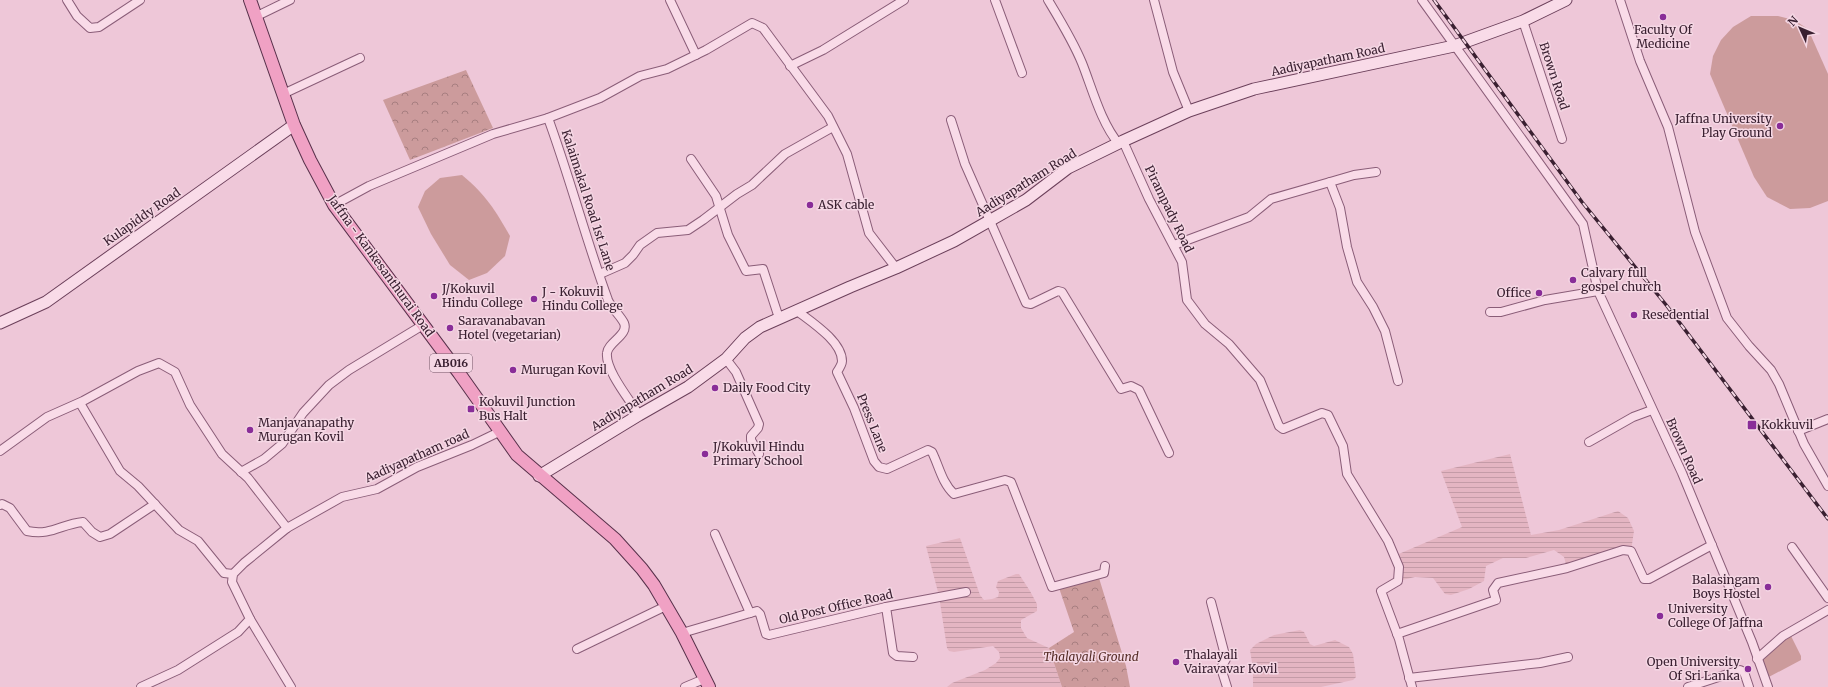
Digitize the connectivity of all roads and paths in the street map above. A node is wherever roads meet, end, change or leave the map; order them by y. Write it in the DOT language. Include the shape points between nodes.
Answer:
graph roads {
  1 [pos="67,0"];
  2 [pos="140,0"];
  3 [pos="250,0"];
  4 [pos="290,0"];
  5 [pos="670,0"];
  6 [pos="904,0"];
  7 [pos="995,0"];
  8 [pos="1048,0"];
  9 [pos="1154,0"];
  10 [pos="1422,0"];
  11 [pos="1620,0"];
  12 [pos="1560,1"];
  13 [pos="255,17"];
  14 [pos="1523,21"];
  15 [pos="1454,46"];
  16 [pos="696,55"];
  17 [pos="360,58"];
  18 [pos="790,66"];
  19 [pos="1022,73"];
  20 [pos="283,94"];
  21 [pos="1188,111"];
  22 [pos="548,118"];
  23 [pos="951,120"];
  24 [pos="294,125"];
  25 [pos="833,127"];
  26 [pos="1562,139"];
  27 [pos="1121,142"];
  28 [pos="691,159"];
  29 [pos="1376,172"];
  30 [pos="1330,182"];
  31 [pos="334,205"];
  32 [pos="720,207"];
  33 [pos="990,222"];
  34 [pos="1174,245"];
  35 [pos="896,268"];
  36 [pos="600,274"];
  37 [pos="1598,291"];
  38 [pos="796,310"];
  39 [pos="1490,312"];
  40 [pos="779,318"];
  41 [pos="0,323"];
  42 [pos="423,325"];
  43 [pos="726,359"];
  44 [pos="1398,381"];
  45 [pos="80,403"];
  46 [pos="1652,410"];
  47 [pos="639,415"];
  48 [pos="1828,419"];
  49 [pos="499,432"];
  50 [pos="1798,432"];
  51 [pos="1589,442"];
  52 [pos="2,451"];
  53 [pos="1169,453"];
  54 [pos="759,454"];
  55 [pos="242,472"];
  56 [pos="540,476"];
  57 [pos="1828,486"];
  58 [pos="155,504"];
  59 [pos="0,505"];
  60 [pos="287,528"];
  61 [pos="715,534"];
  62 [pos="1712,545"];
  63 [pos="1792,547"];
  64 [pos="1105,566"];
  65 [pos="233,574"];
  66 [pos="966,592"];
  67 [pos="1828,598"];
  68 [pos="1211,602"];
  69 [pos="666,606"];
  70 [pos="886,607"];
  71 [pos="1828,610"];
  72 [pos="750,613"];
  73 [pos="250,619"];
  74 [pos="682,633"];
  75 [pos="1397,634"];
  76 [pos="577,649"];
  77 [pos="913,656"];
  78 [pos="1568,657"];
  79 [pos="1757,659"];
  80 [pos="1409,678"];
  81 [pos="707,683"];
  82 [pos="141,687"];
  83 [pos="291,687"];
  84 [pos="685,687"];
  85 [pos="1227,687"];
  86 [pos="1412,687"];
  87 [pos="1688,687"];
  88 [pos="1749,687"];
  89 [pos="1768,687"];
  1 -- 2 [label="street" via="77,16 90,28 99,27"];
  3 -- 13 [label="main road, Jaffna - Kankesanthurai Road / AB016"];
  4 -- 13 [label="street"];
  5 -- 16 [label="street"];
  6 -- 18 [label="street" via="823,50"];
  7 -- 19 [label="street"];
  8 -- 27 [label="street, Pirampady Road" via="1082,62 1113,137"];
  9 -- 21 [label="street" via="1173,72"];
  10 -- 15 [label="street"];
  11 -- 50 [label="street" via="1640,61 1668,127 1695,232 1727,318 1771,370"];
  12 -- 14 [label="street, Aadiyapatham Road"];
  13 -- 20 [label="main road, Jaffna - Kankesanthurai Road / AB016"];
  14 -- 15 [label="street, Aadiyapatham Road"];
  14 -- 26 [label="street, Brown Road"];
  15 -- 21 [label="street, Aadiyapatham Road" via="1254,89"];
  15 -- 37 [label="street, Brown Road" via="1583,224"];
  16 -- 18 [label="street" via="752,23 763,28"];
  16 -- 22 [label="street" via="667,69 640,76 600,98"];
  17 -- 20 [label="street"];
  18 -- 25 [label="street" via="828,116"];
  20 -- 24 [label="main road, Jaffna - Kankesanthurai Road / AB016"];
  21 -- 27 [label="street, Aadiyapatham Road"];
  22 -- 31 [label="street" via="493,134 369,186"];
  22 -- 36 [label="street, Kalaimakal Road 1st Lane" via="590,252"];
  23 -- 33 [label="street" via="965,164"];
  24 -- 31 [label="main road, Jaffna - Kankesanthurai Road / AB016"];
  24 -- 41 [label="street, Kulapiddy Road" via="46,302"];
  25 -- 32 [label="street" via="785,154 752,186"];
  25 -- 35 [label="street" via="847,154 869,232"];
  27 -- 33 [label="street, Aadiyapatham Road" via="1068,168 1026,200"];
  27 -- 34 [label="street, Pirampady Road"];
  28 -- 32 [label="street" via="716,196"];
  29 -- 30 [label="street"];
  30 -- 34 [label="street" via="1271,198 1249,217"];
  30 -- 44 [label="street" via="1340,208 1357,282 1385,331"];
  31 -- 42 [label="main road, Jaffna - Kankesanthurai Road / AB016"];
  32 -- 36 [label="street" via="688,230 657,233 640,245 625,262"];
  32 -- 40 [label="street" via="728,235 746,271 763,269"];
  33 -- 35 [label="street, Aadiyapatham Road"];
  33 -- 53 [label="street" via="1026,303 1031,304 1058,291 1062,292 1122,389 1131,386 1139,390"];
  34 -- 75 [label="street, Pirampady Road" via="1182,262 1187,300 1206,324 1229,344 1260,380 1279,426 1283,429 1322,413 1328,415 1343,446 1348,474 1388,540 1399,567 1398,581 1381,591"];
  35 -- 38 [label="street, Aadiyapatham Road"];
  36 -- 47 [label="street, Kalaimakal Road 1st Lane" via="609,302 625,328 609,348 609,365"];
  37 -- 39 [label="street" via="1545,300 1501,312"];
  37 -- 46 [label="street, Brown Road"];
  38 -- 40 [label="street, Aadiyapatham Road"];
  38 -- 64 [label="street, Press Lane" via="826,334 840,351 842,362 837,372 874,461 879,467 887,469 928,450 932,452 947,488 954,494 1005,480 1012,482 1052,587 1104,573"];
  40 -- 43 [label="street, Aadiyapatham Road" via="750,334"];
  42 -- 49 [label="main road, Jaffna - Kankesanthurai Road / AB016"];
  42 -- 55 [label="street" via="329,385 303,413 282,444"];
  43 -- 47 [label="street, Aadiyapatham Road" via="688,387"];
  43 -- 54 [label="street" via="736,372 759,424 751,436"];
  45 -- 52 [label="street" via="47,417"];
  45 -- 55 [label="street" via="160,363 175,372 190,405 222,454"];
  45 -- 58 [label="street" via="120,471"];
  46 -- 51 [label="street" via="1633,417"];
  46 -- 62 [label="street, Brown Road" via="1682,472"];
  47 -- 56 [label="street, Aadiyapatham Road"];
  48 -- 50 [label="street"];
  49 -- 56 [label="main road, Jaffna - Kankesanthurai Road / AB016" via="516,455"];
  49 -- 60 [label="street, Aadiyapatham road" via="417,467 377,489 342,497"];
  50 -- 57 [label="street"];
  55 -- 60 [label="street"];
  56 -- 69 [label="main road, Jaffna - Kankesanthurai Road / AB016" via="627,551 654,585"];
  58 -- 59 [label="street" via="110,534 100,537 83,522 48,533 27,531 10,508"];
  58 -- 65 [label="street" via="179,530 198,542 224,573"];
  60 -- 65 [label="street, Aadiyapatham road"];
  61 -- 72 [label="street"];
  62 -- 75 [label="street" via="1649,579 1644,579 1631,551 1623,550 1566,568 1498,583 1493,590 1496,600"];
  62 -- 79 [label="street, Brown Road"];
  63 -- 67 [label="street"];
  65 -- 73 [label="street" via="232,582"];
  66 -- 70 [label="street, Old Post Office Road"];
  68 -- 85 [label="street" via="1226,659 1221,668"];
  69 -- 74 [label="main road, Jaffna - Kankesanthurai Road / AB016"];
  69 -- 76 [label="street"];
  70 -- 72 [label="street, Old Post Office Road" via="769,635 766,634 760,614 757,611"];
  70 -- 77 [label="street" via="893,653 897,656"];
  71 -- 79 [label="street" via="1783,636"];
  72 -- 74 [label="street"];
  73 -- 82 [label="street" via="238,632 178,670"];
  73 -- 83 [label="street"];
  74 -- 81 [label="main road, Jaffna - Kankesanthurai Road / AB016"];
  75 -- 80 [label="street, Pirampady Road"];
  78 -- 80 [label="street" via="1540,663"];
  79 -- 89 [label="street, Brown Road"];
  80 -- 86 [label="street, Pirampady Road"];
  81 -- 84 [label="street"];
  87 -- 88 [label="street" via="1740,670 1744,672"];
}
